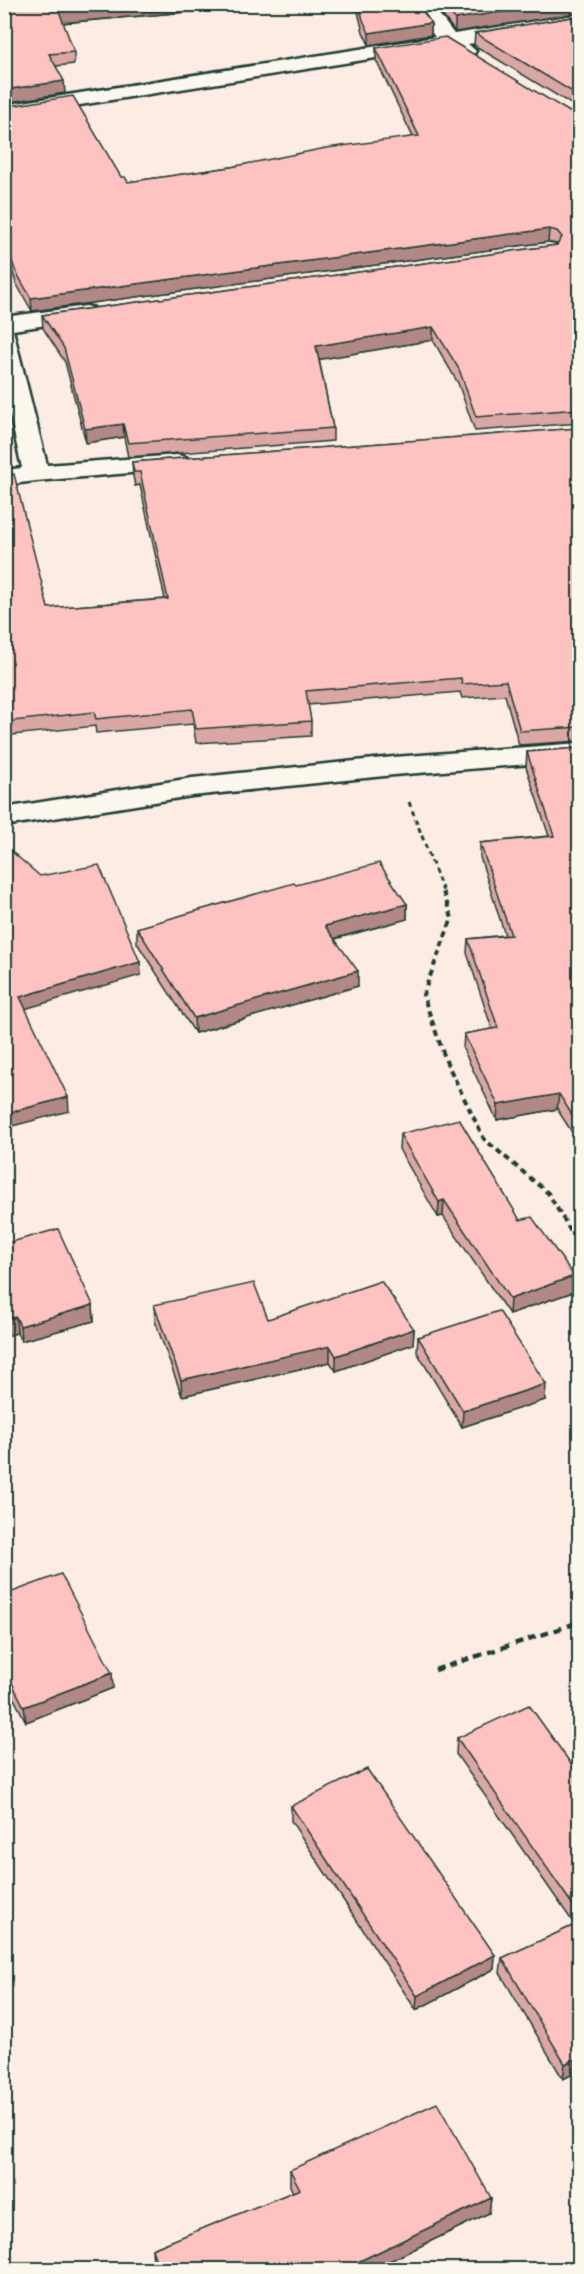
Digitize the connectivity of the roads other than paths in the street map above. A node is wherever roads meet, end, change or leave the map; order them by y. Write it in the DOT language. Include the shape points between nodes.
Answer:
graph roads {
  1 [pos="420,4"];
  2 [pos="579,20"];
  3 [pos="449,41"];
  4 [pos="479,59"];
  5 [pos="4,111"];
  6 [pos="111,309"];
  7 [pos="4,324"];
  8 [pos="4,333"];
  9 [pos="200,460"];
  10 [pos="36,473"];
  11 [pos="4,478"];
  12 [pos="579,751"];
  13 [pos="4,817"];
  1 -- 3 [label="street"];
  2 -- 3 [label="street"];
  3 -- 4 [label="street"];
  3 -- 5 [label="street"];
  6 -- 7 [label="street"];
  8 -- 10 [label="street"];
  9 -- 10 [label="street"];
  10 -- 11 [label="street"];
  12 -- 13 [label="street" via="192,787"];
}
